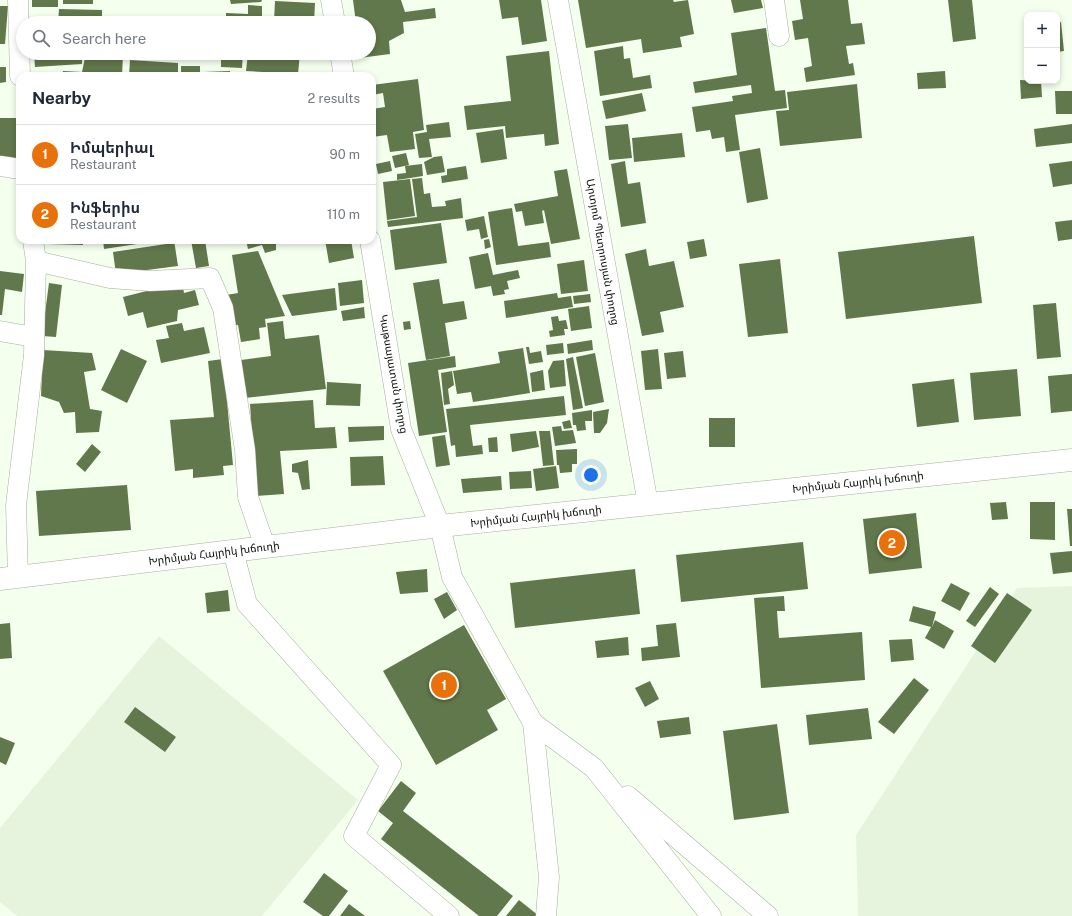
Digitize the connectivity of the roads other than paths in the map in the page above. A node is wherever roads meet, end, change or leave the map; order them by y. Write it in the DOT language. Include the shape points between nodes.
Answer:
graph roads {
  1 [pos="18,0"];
  2 [pos="331,0"];
  3 [pos="558,0"];
  4 [pos="774,0"];
  5 [pos="18,16"];
  6 [pos="334,16"];
  7 [pos="779,36"];
  8 [pos="20,60"];
  9 [pos="341,60"];
  10 [pos="20,72"];
  11 [pos="343,72"];
  12 [pos="0,166"];
  13 [pos="16,168"];
  14 [pos="34,244"];
  15 [pos="371,244"];
  16 [pos="36,261"];
  17 [pos="0,331"];
  18 [pos="34,337"];
  19 [pos="1072,460"];
  20 [pos="648,504"];
  21 [pos="440,526"];
  22 [pos="265,547"];
  23 [pos="233,551"];
  24 [pos="9,578"];
  25 [pos="533,723"];
  26 [pos="594,768"];
  27 [pos="449,916"];
  28 [pos="546,916"];
  29 [pos="711,916"];
  30 [pos="768,916"];
  1 -- 5 [label="street"];
  2 -- 6 [label="street"];
  3 -- 20 [label="street, Արտյոմ Պետրոսյան փողոց"];
  4 -- 7 [label="street"];
  8 -- 10 [label="street"];
  9 -- 11 [label="street"];
  12 -- 13 [label="street"];
  14 -- 16 [label="street"];
  15 -- 21 [label="street, Կաթսայատան փողոց" via="401,428"];
  16 -- 18 [label="street"];
  16 -- 22 [label="street" via="110,278 150,281 210,278 223,308 245,450 248,497"];
  17 -- 18 [label="street"];
  18 -- 24 [label="street"];
  19 -- 20 [label="highway, Խրիմյան Հայրիկ խճուղի"];
  20 -- 21 [label="highway, Խրիմյան Հայրիկ խճուղի"];
  21 -- 22 [label="highway, Խրիմյան Հայրիկ խճուղի"];
  21 -- 25 [label="street, Կաթսայատան փողոց" via="452,577"];
  22 -- 23 [label="highway, Խրիմյան Հայրիկ խճուղի"];
  23 -- 24 [label="highway, Խրիմյան Հայրիկ խճուղի"];
  23 -- 27 [label="street" via="247,604 391,766 354,836"];
  25 -- 26 [label="street"];
  25 -- 28 [label="street" via="549,877"];
  26 -- 29 [label="street"];
  26 -- 30 [label="street"];
}
